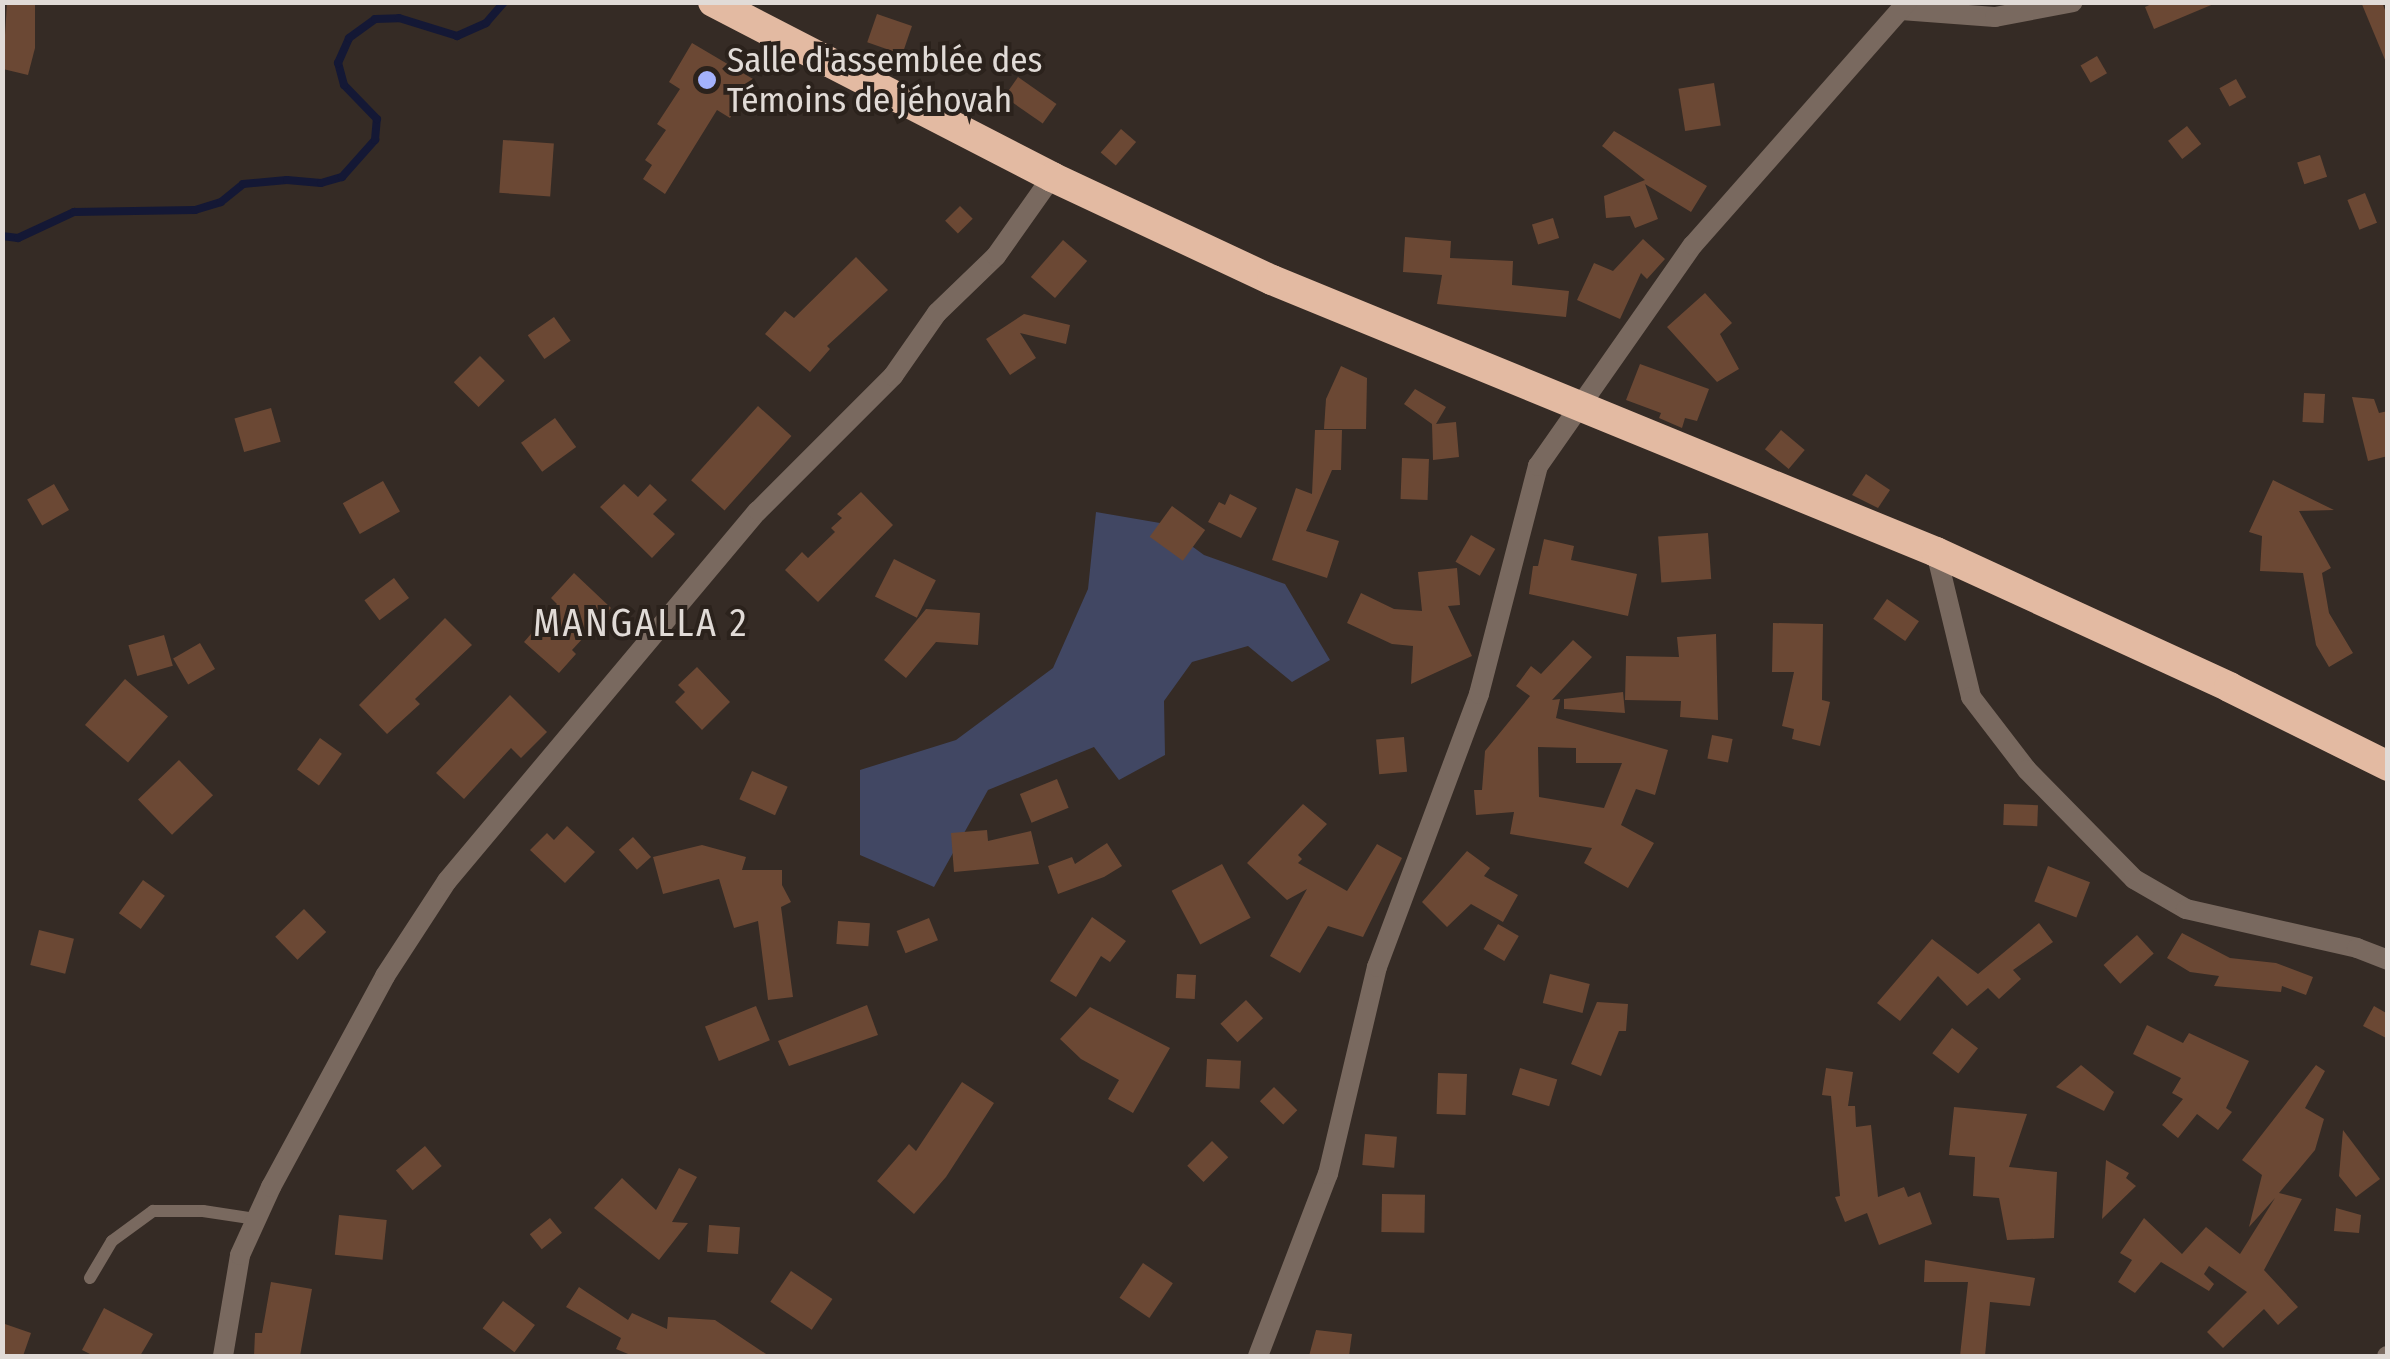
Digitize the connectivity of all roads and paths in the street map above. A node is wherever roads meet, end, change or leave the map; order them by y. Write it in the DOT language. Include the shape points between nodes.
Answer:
graph roads {
  1 [pos="713,2"];
  2 [pos="2072,2"];
  3 [pos="1904,6"];
  4 [pos="1052,178"];
  5 [pos="1580,406"];
  6 [pos="1936,552"];
  7 [pos="2388,766"];
  8 [pos="2388,960"];
  9 [pos="256,1219"];
  10 [pos="90,1278"];
  11 [pos="223,1356"];
  12 [pos="1258,1356"];
  1 -- 4 [label="highway"];
  2 -- 3 [label="street" via="1996,17"];
  3 -- 5 [label="street" via="1693,245"];
  4 -- 5 [label="highway" via="1272,280"];
  4 -- 9 [label="street" via="996,256 937,313 893,376 758,511 447,881 385,976"];
  5 -- 6 [label="highway"];
  5 -- 12 [label="street" via="1538,466 1479,694 1377,967 1328,1174"];
  6 -- 7 [label="highway"];
  6 -- 8 [label="street" via="1971,698 2026,770 2134,879 2186,910"];
  9 -- 10 [label="lane" via="153,1211 112,1242"];
  9 -- 11 [label="street" via="240,1255"];
}
